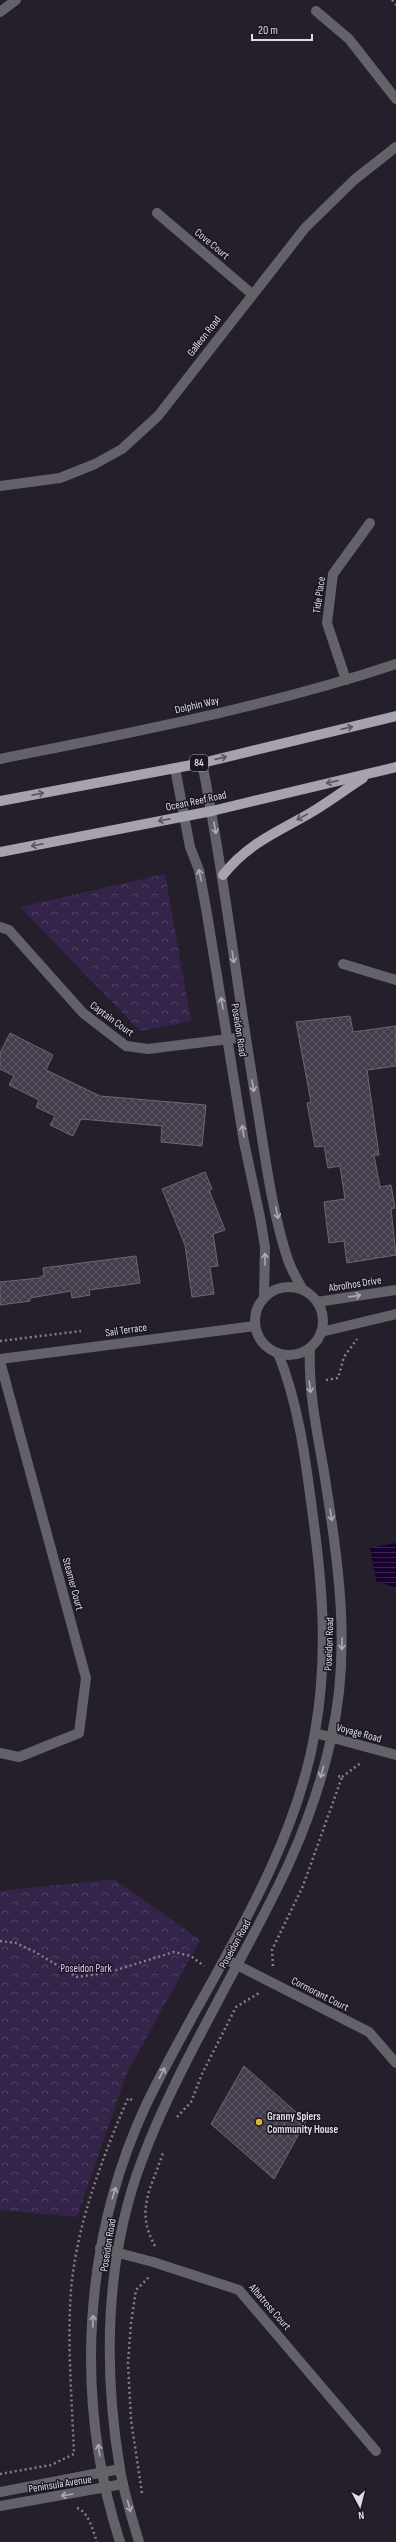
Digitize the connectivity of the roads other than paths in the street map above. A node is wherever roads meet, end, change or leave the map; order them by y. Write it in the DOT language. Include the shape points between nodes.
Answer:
graph roads {
  1 [pos="16,0"];
  2 [pos="316,11"];
  3 [pos="0,12"];
  4 [pos="396,99"];
  5 [pos="396,147"];
  6 [pos="157,213"];
  7 [pos="252,294"];
  8 [pos="0,486"];
  9 [pos="370,522"];
  10 [pos="396,664"];
  11 [pos="346,680"];
  12 [pos="396,716"];
  13 [pos="0,759"];
  14 [pos="202,763"];
  15 [pos="396,767"];
  16 [pos="175,768"];
  17 [pos="370,773"];
  18 [pos="0,801"];
  19 [pos="212,811"];
  20 [pos="184,817"];
  21 [pos="0,852"];
  22 [pos="223,875"];
  23 [pos="0,927"];
  24 [pos="343,964"];
  25 [pos="396,980"];
  26 [pos="245,1037"];
  27 [pos="228,1039"];
  28 [pos="303,1290"];
  29 [pos="396,1290"];
  30 [pos="264,1298"];
  31 [pos="317,1302"];
  32 [pos="396,1314"];
  33 [pos="255,1326"];
  34 [pos="321,1332"];
  35 [pos="310,1348"];
  36 [pos="278,1353"];
  37 [pos="0,1360"];
  38 [pos="315,1733"];
  39 [pos="332,1738"];
  40 [pos="0,1753"];
  41 [pos="396,1756"];
  42 [pos="224,1958"];
  43 [pos="238,1965"];
  44 [pos="396,2063"];
  45 [pos="100,2248"];
  46 [pos="118,2252"];
  47 [pos="376,2451"];
  48 [pos="120,2469"];
  49 [pos="102,2472"];
  50 [pos="123,2484"];
  51 [pos="105,2489"];
  52 [pos="0,2492"];
  53 [pos="0,2506"];
  54 [pos="120,2542"];
  55 [pos="139,2542"];
  1 -- 3 [label="street"];
  2 -- 4 [label="street" via="349,39"];
  5 -- 7 [label="street, Galleon Road" via="354,180 305,228"];
  6 -- 7 [label="street, Cove Court"];
  7 -- 8 [label="street, Galleon Road" via="158,416 122,449 95,464 60,478"];
  9 -- 11 [label="street, Tide Place" via="333,574 327,624"];
  10 -- 11 [label="street, Dolphin Way"];
  11 -- 13 [label="street, Dolphin Way" via="202,717"];
  14 -- 12 [label="main road, 84, one-way"];
  14 -- 16 [label="main road, 84"];
  14 -- 19 [label="street, Poseidon Road"];
  15 -- 17 [label="main road, Ocean Reef Road"];
  18 -- 16 [label="main road, 84, one-way"];
  16 -- 20 [label="street, Poseidon Road"];
  17 -- 19 [label="main road, Ocean Reef Road, one-way"];
  17 -- 22 [label="main road, one-way" via="313,811 259,840 236,859"];
  19 -- 20 [label="main road, Ocean Reef Road"];
  19 -- 22 [label="street, Poseidon Road, one-way"];
  20 -- 21 [label="main road, Ocean Reef Road, one-way"];
  27 -- 20 [label="street, Poseidon Road, one-way" via="199,870 190,847"];
  22 -- 26 [label="street, Poseidon Road, one-way"];
  23 -- 27 [label="street, Captain Court" via="9,930 83,1013 126,1046 148,1049"];
  24 -- 25 [label="street"];
  26 -- 27 [label="street, Captain Court"];
  26 -- 28 [label="street, Poseidon Road, one-way" via="283,1241 289,1262"];
  30 -- 27 [label="street, Poseidon Road, one-way" via="265,1247 244,1142"];
  28 -- 30 [label="street" via="282,1288"];
  28 -- 31 [label="street"];
  31 -- 29 [label="street, Abrolhos Drive, one-way"];
  30 -- 33 [label="street" via="256,1311"];
  31 -- 34 [label="street" via="323,1320"];
  32 -- 34 [label="street"];
  33 -- 36 [label="street" via="263,1343"];
  33 -- 37 [label="street, Sail Terrace"];
  34 -- 35 [label="street"];
  35 -- 36 [label="street" via="295,1355"];
  35 -- 39 [label="street, Poseidon Road, one-way" via="310,1383 340,1572 341,1662"];
  36 -- 38 [label="street, Poseidon Road" via="295,1404 319,1558 324,1654"];
  37 -- 40 [label="street, Steamer Court" via="86,1678 79,1733 19,1757"];
  38 -- 39 [label="street, Voyage Road"];
  38 -- 42 [label="street, Poseidon Road" via="288,1823 264,1880"];
  39 -- 41 [label="street, Voyage Road"];
  39 -- 43 [label="street, Poseidon Road, one-way" via="300,1840 286,1874"];
  42 -- 43 [label="street, Cormorant Court"];
  45 -- 42 [label="street, Poseidon Road, one-way" via="110,2204 136,2126"];
  43 -- 44 [label="street, Cormorant Court" via="369,2032"];
  43 -- 46 [label="street, Poseidon Road" via="161,2114 141,2161 127,2206"];
  45 -- 46 [label="street, Albatross Court"];
  49 -- 45 [label="street, Poseidon Road, one-way" via="91,2372 94,2292"];
  46 -- 47 [label="street, Albatross Court" via="240,2290"];
  46 -- 48 [label="street, Poseidon Road" via="112,2299 111,2365 114,2423"];
  48 -- 49 [label="street, Peninsula Avenue"];
  48 -- 50 [label="street, Poseidon Road"];
  49 -- 51 [label="street, Poseidon Road"];
  49 -- 52 [label="street, Peninsula Avenue"];
  50 -- 51 [label="street, Peninsula Avenue"];
  50 -- 55 [label="street, Poseidon Road, one-way"];
  51 -- 53 [label="street, Peninsula Avenue, one-way"];
  51 -- 54 [label="street, Poseidon Road"];
}
